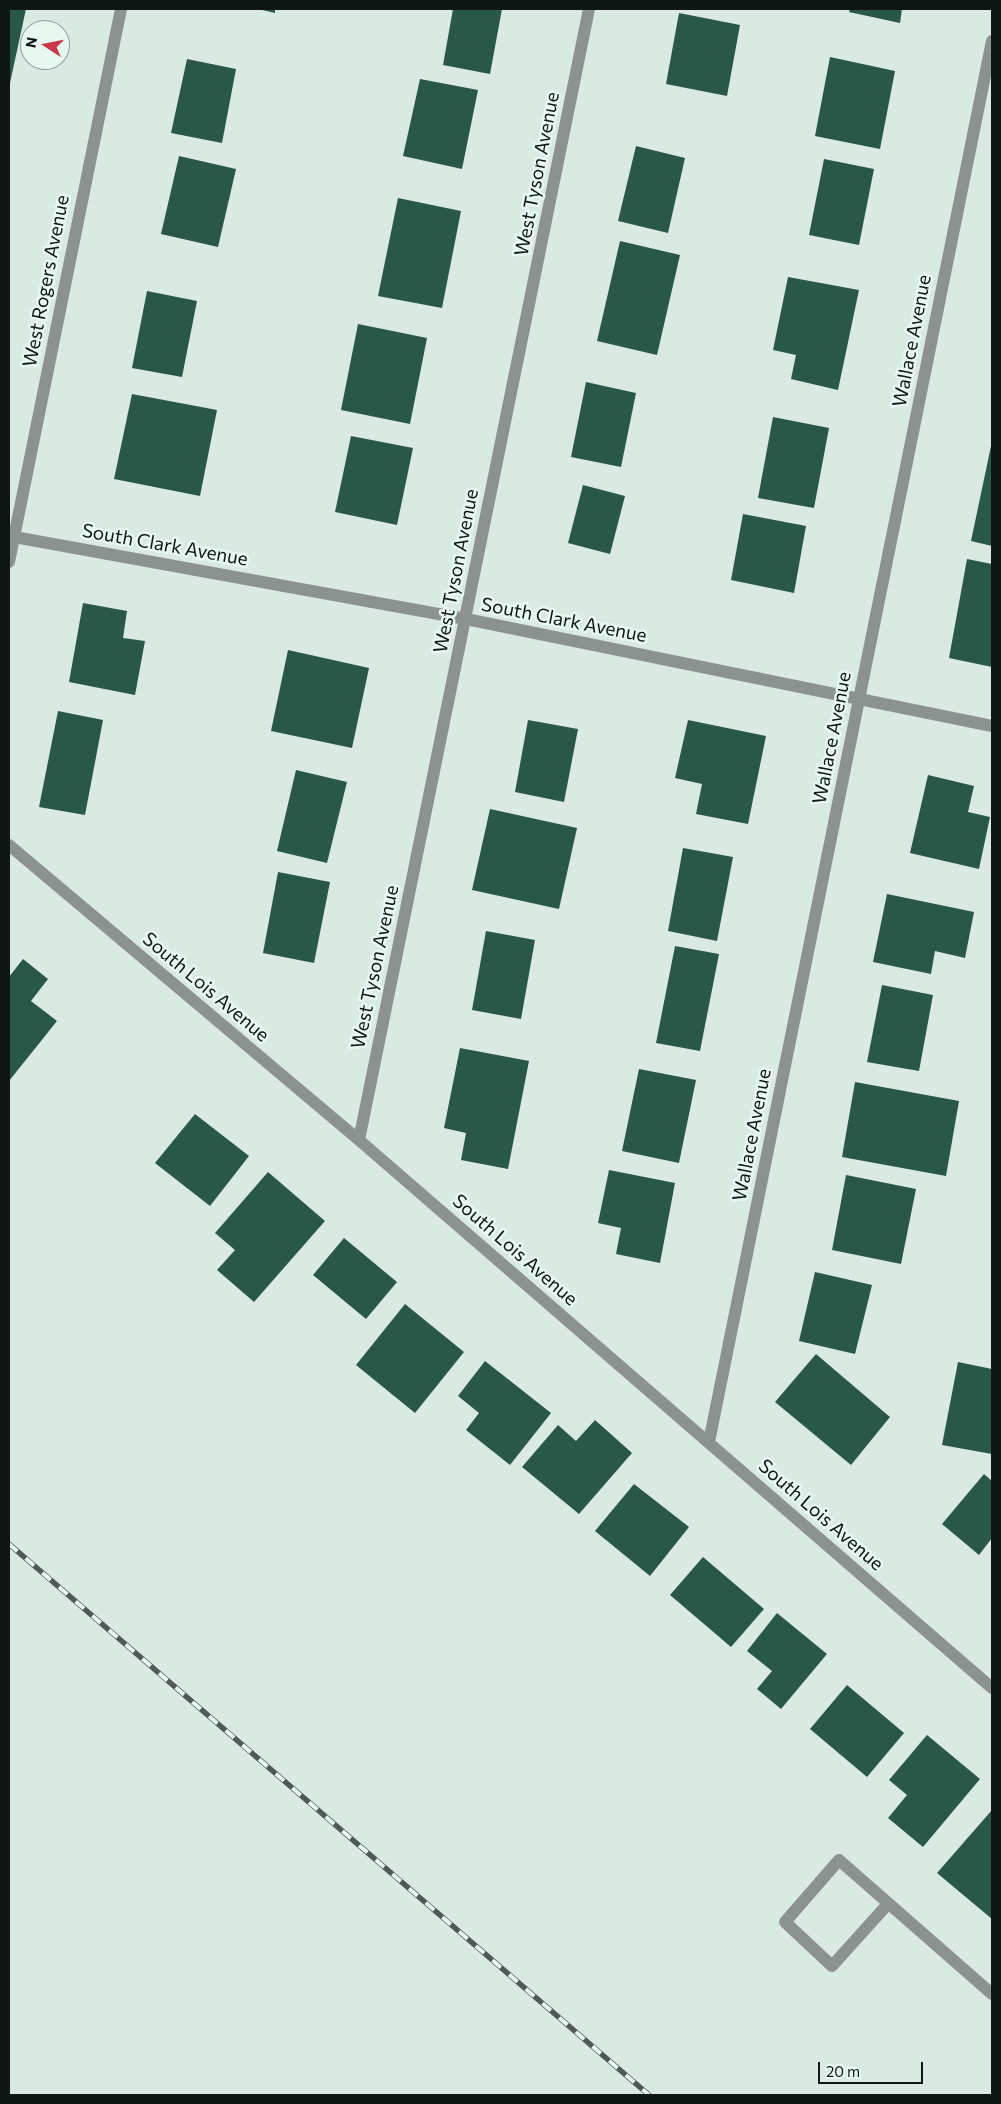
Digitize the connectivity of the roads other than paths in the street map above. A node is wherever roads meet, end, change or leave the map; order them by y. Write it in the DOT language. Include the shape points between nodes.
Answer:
graph roads {
  1 [pos="121,9"];
  2 [pos="589,9"];
  3 [pos="992,41"];
  4 [pos="11,536"];
  5 [pos="9,562"];
  6 [pos="466,619"];
  7 [pos="859,699"];
  8 [pos="992,726"];
  9 [pos="9,845"];
  10 [pos="359,1140"];
  11 [pos="709,1442"];
  12 [pos="992,1688"];
  13 [pos="887,1905"];
  14 [pos="992,1994"];
  1 -- 4 [label="street, West Rogers Avenue"];
  2 -- 6 [label="street, West Tyson Avenue"];
  3 -- 7 [label="street, Wallace Avenue"];
  4 -- 5 [label="street, West Rogers Avenue"];
  4 -- 6 [label="street, South Clark Avenue"];
  6 -- 7 [label="street, South Clark Avenue"];
  6 -- 10 [label="street, West Tyson Avenue"];
  7 -- 8 [label="street, South Clark Avenue"];
  7 -- 11 [label="street, Wallace Avenue"];
  9 -- 10 [label="street, South Lois Avenue"];
  10 -- 11 [label="street, South Lois Avenue"];
  11 -- 12 [label="street, South Lois Avenue"];
  13 -- 13 [label="street" via="839,1860 784,1922 832,1966"];
  13 -- 14 [label="street"];
}
